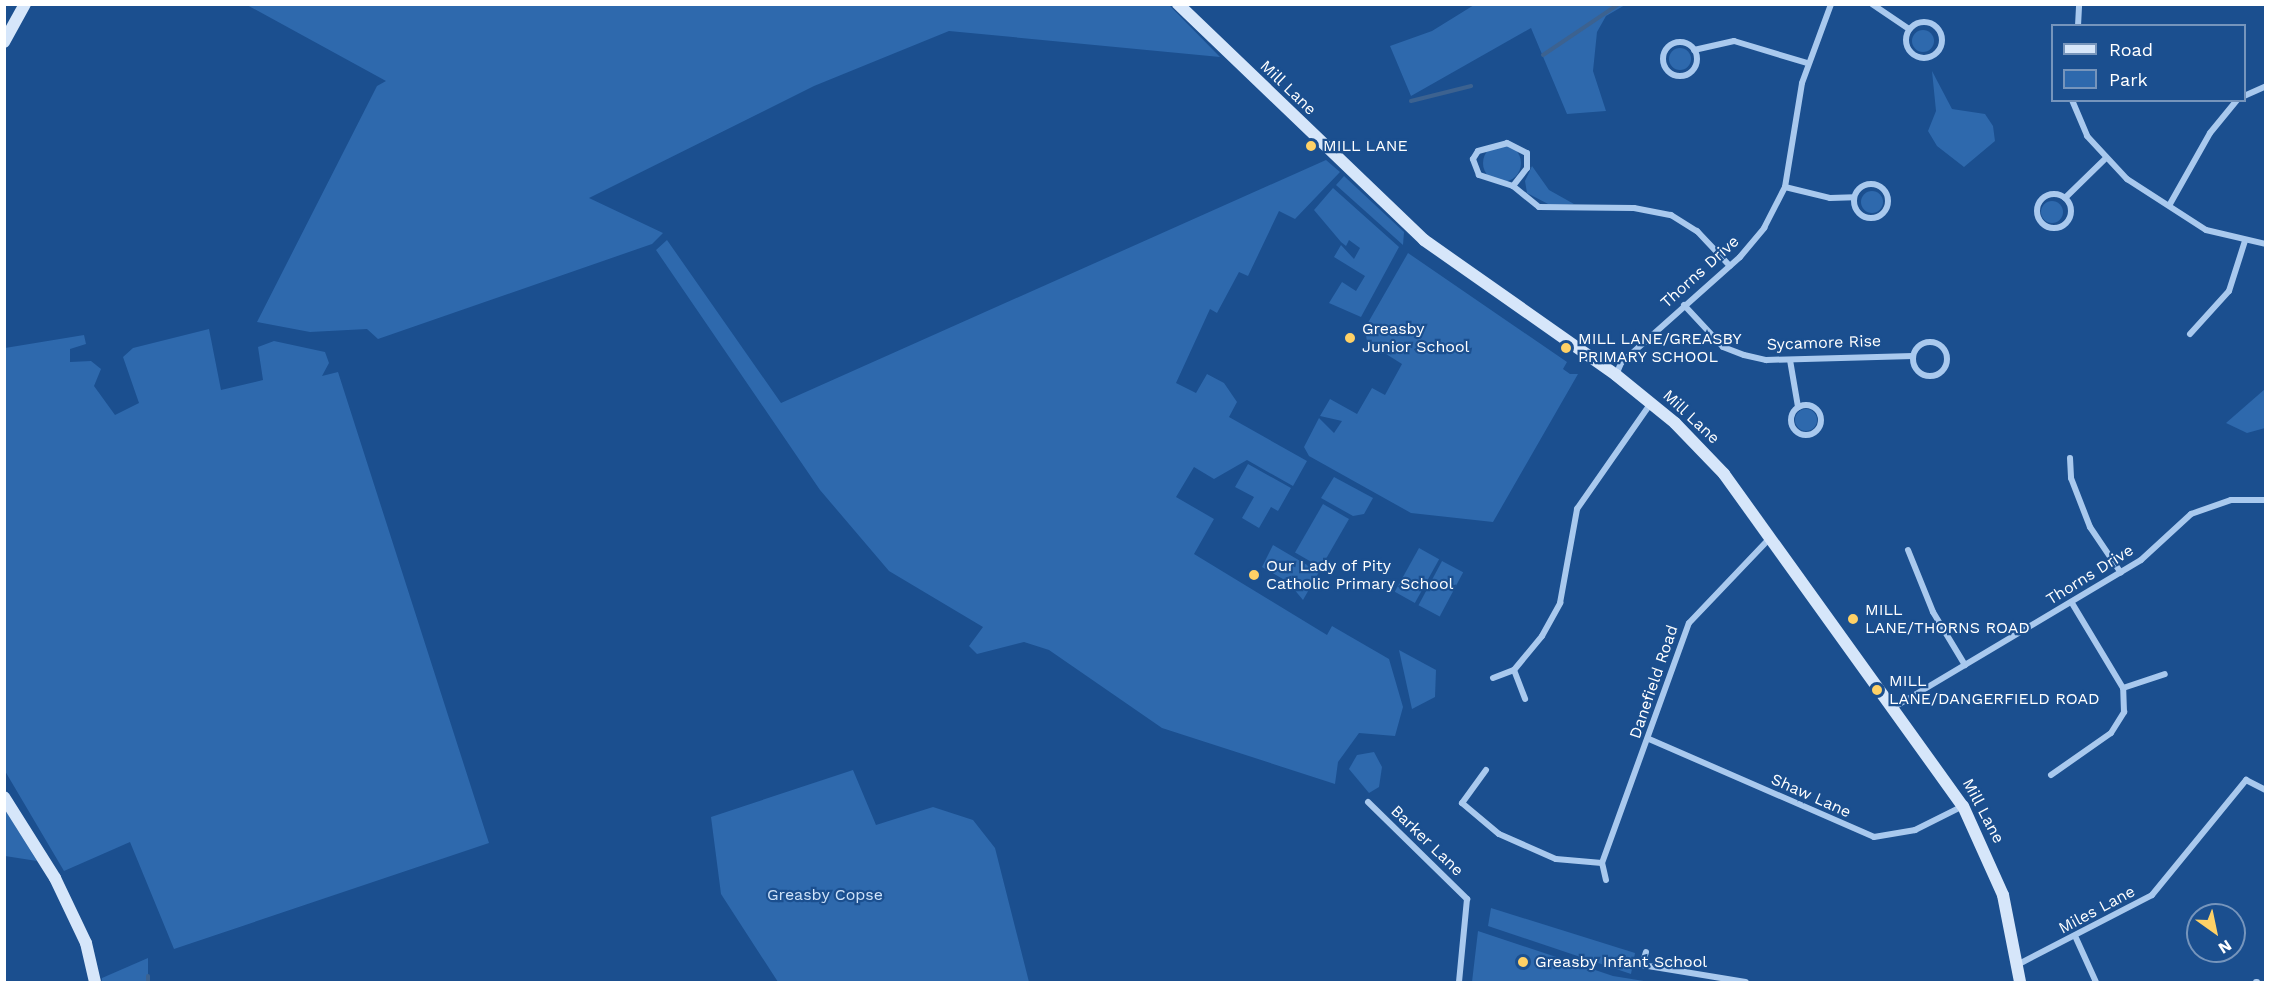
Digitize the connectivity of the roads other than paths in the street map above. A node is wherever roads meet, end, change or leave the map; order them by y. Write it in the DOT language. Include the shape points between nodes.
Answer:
graph roads {
  1 [pos="25,4"];
  2 [pos="1178,4"];
  3 [pos="1832,4"];
  4 [pos="1872,4"];
  5 [pos="2079,4"];
  6 [pos="2078,24"];
  7 [pos="1909,29"];
  8 [pos="4,42"];
  9 [pos="1695,50"];
  10 [pos="1807,63"];
  11 [pos="2265,86"];
  12 [pos="2246,95"];
  13 [pos="2073,102"];
  14 [pos="2235,102"];
  15 [pos="2105,159"];
  16 [pos="1513,186"];
  17 [pos="1785,187"];
  18 [pos="1854,197"];
  19 [pos="2065,198"];
  20 [pos="2170,204"];
  21 [pos="2245,241"];
  22 [pos="2265,244"];
  23 [pos="1730,266"];
  24 [pos="1684,305"];
  25 [pos="2190,334"];
  26 [pos="1914,356"];
  27 [pos="1790,360"];
  28 [pos="1616,375"];
  29 [pos="1652,403"];
  30 [pos="1798,408"];
  31 [pos="2070,458"];
  32 [pos="2265,500"];
  33 [pos="1772,536"];
  34 [pos="1908,550"];
  35 [pos="2121,573"];
  36 [pos="2072,603"];
  37 [pos="1965,665"];
  38 [pos="1514,670"];
  39 [pos="2165,674"];
  40 [pos="1493,678"];
  41 [pos="2123,688"];
  42 [pos="1525,699"];
  43 [pos="1896,706"];
  44 [pos="1649,739"];
  45 [pos="1486,770"];
  46 [pos="2051,775"];
  47 [pos="2265,790"];
  48 [pos="4,797"];
  49 [pos="1368,802"];
  50 [pos="1963,806"];
  51 [pos="1602,863"];
  52 [pos="1606,880"];
  53 [pos="2076,938"];
  54 [pos="1646,952"];
  55 [pos="2017,965"];
  56 [pos="94,982"];
  57 [pos="1459,982"];
  58 [pos="1746,982"];
  59 [pos="2020,982"];
  60 [pos="2096,982"];
  1 -- 8 [label="street"];
  2 -- 28 [label="street, Mill Lane" via="1424,240"];
  3 -- 10 [label="street, Thorns Drive"];
  4 -- 7 [label="street"];
  5 -- 6 [label="street"];
  7 -- 7 [label="street" via="1921,22 1934,25 1941,37 1938,50 1926,57 1913,54 1906,43"];
  9 -- 9 [label="street" via="1697,63 1689,74 1676,76 1665,68 1664,55 1671,45 1684,42"];
  9 -- 10 [label="street" via="1734,41"];
  10 -- 17 [label="street, Thorns Drive"];
  11 -- 12 [label="street"];
  13 -- 15 [label="street" via="2079,123"];
  14 -- 20 [label="street" via="2210,133"];
  15 -- 19 [label="street"];
  15 -- 20 [label="street"];
  16 -- 16 [label="street" via="1479,175 1473,159 1478,151 1507,143 1527,153 1527,168"];
  16 -- 23 [label="street" via="1527,201 1552,211 1634,208 1671,215 1697,231"];
  17 -- 18 [label="street" via="1830,198"];
  17 -- 23 [label="street, Thorns Drive" via="1764,228"];
  18 -- 18 [label="street" via="1863,187 1876,185 1885,192 1888,204 1880,215 1868,217"];
  19 -- 19 [label="street" via="2071,210 2067,223 2055,229 2042,224 2036,212 2041,200 2053,194"];
  20 -- 21 [label="street" via="2206,230"];
  21 -- 22 [label="street"];
  21 -- 25 [label="street" via="2229,291"];
  23 -- 24 [label="street, Thorns Drive"];
  24 -- 27 [label="street, Sycamore Rise" via="1723,346 1766,360"];
  24 -- 28 [label="street, Thorns Drive" via="1621,363"];
  26 -- 26 [label="street, Sycamore Rise" via="1921,345 1934,342 1945,350 1947,363 1940,374 1927,376 1916,369"];
  26 -- 27 [label="street, Sycamore Rise"];
  27 -- 30 [label="street"];
  28 -- 29 [label="street, Mill Lane"];
  29 -- 33 [label="street, Mill Lane" via="1700,447"];
  29 -- 38 [label="street" via="1577,509 1560,603"];
  30 -- 30 [label="street" via="1792,416 1795,429 1814,432 1820,414 1813,407"];
  31 -- 35 [label="street" via="2071,478 2090,527"];
  32 -- 35 [label="street, Thorns Drive" via="2231,500 2191,514"];
  33 -- 43 [label="street, Mill Lane"];
  33 -- 44 [label="street, Danefield Road" via="1696,611"];
  34 -- 37 [label="street" via="1933,612"];
  35 -- 36 [label="street, Thorns Drive"];
  36 -- 37 [label="street, Thorns Drive"];
  36 -- 41 [label="street"];
  37 -- 43 [label="street, Thorns Drive"];
  38 -- 40 [label="street"];
  38 -- 42 [label="street"];
  39 -- 41 [label="street"];
  41 -- 46 [label="street" via="2120,724"];
  43 -- 50 [label="street, Mill Lane"];
  44 -- 50 [label="street, Shaw Lane" via="1874,837 1890,838 1915,830"];
  44 -- 51 [label="street, Danefield Road"];
  45 -- 51 [label="street" via="1461,803 1499,834 1556,859"];
  47 -- 53 [label="street, Miles Lane" via="2246,780 2152,895"];
  48 -- 56 [label="street" via="60,889 86,943"];
  49 -- 57 [label="street, Barker Lane" via="1467,899"];
  50 -- 55 [label="street, Mill Lane" via="2003,895"];
  51 -- 52 [label="street"];
  53 -- 55 [label="street, Miles Lane"];
  53 -- 60 [label="street"];
  54 -- 58 [label="street" via="1642,964"];
  55 -- 59 [label="street, Mill Lane"];
}
